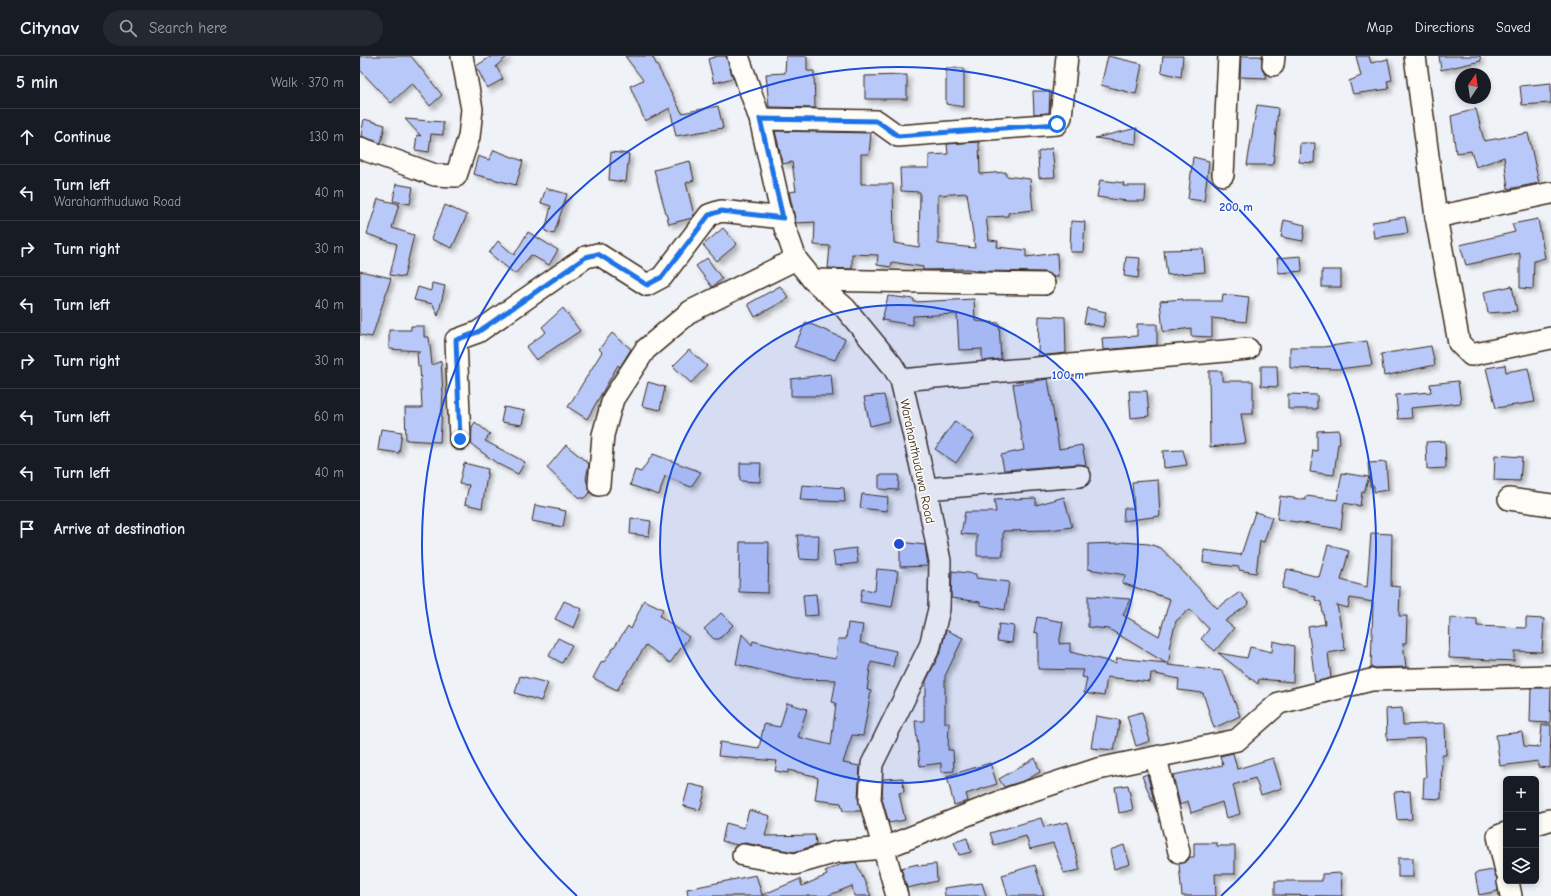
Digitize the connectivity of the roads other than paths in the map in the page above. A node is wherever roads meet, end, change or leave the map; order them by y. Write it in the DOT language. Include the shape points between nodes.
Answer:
graph roads {
  1 [pos="462,56"];
  2 [pos="738,56"];
  3 [pos="1066,56"];
  4 [pos="1229,56"];
  5 [pos="1415,56"];
  6 [pos="760,119"];
  7 [pos="360,148"];
  8 [pos="1223,175"];
  9 [pos="1551,193"];
  10 [pos="1436,217"];
  11 [pos="783,218"];
  12 [pos="796,259"];
  13 [pos="814,280"];
  14 [pos="1044,284"];
  15 [pos="1551,338"];
  16 [pos="1248,349"];
  17 [pos="901,380"];
  18 [pos="460,439"];
  19 [pos="1080,476"];
  20 [pos="599,484"];
  21 [pos="926,489"];
  22 [pos="1509,499"];
  23 [pos="1551,505"];
  24 [pos="1551,676"];
  25 [pos="1156,758"];
  26 [pos="1503,834"];
  27 [pos="884,848"];
  28 [pos="1179,852"];
  29 [pos="743,855"];
  30 [pos="1503,858"];
  31 [pos="1509,884"];
  32 [pos="897,896"];
  33 [pos="1512,896"];
  1 -- 7 [label="street" via="472,109 469,136 456,176 435,175"];
  2 -- 6 [label="street, Warahanthuduwa Road"];
  3 -- 6 [label="street" via="1061,117 1057,124 898,136 877,121"];
  4 -- 8 [label="street"];
  5 -- 10 [label="street"];
  6 -- 11 [label="street, Warahanthuduwa Road"];
  9 -- 10 [label="street"];
  10 -- 15 [label="street" via="1459,343 1471,355"];
  11 -- 12 [label="street, Warahanthuduwa Road"];
  11 -- 18 [label="street" via="721,211 709,215 662,277 647,285 598,254 586,257 478,332 456,340"];
  12 -- 13 [label="street, Warahanthuduwa Road"];
  12 -- 20 [label="street" via="691,311 645,350 613,399 603,435"];
  13 -- 14 [label="street"];
  13 -- 17 [label="street, Warahanthuduwa Road" via="845,308 892,365"];
  16 -- 17 [label="street"];
  17 -- 21 [label="street, Warahanthuduwa Road"];
  19 -- 21 [label="street"];
  21 -- 27 [label="street, Warahanthuduwa Road" via="940,561 939,609 930,646 872,764 870,800"];
  22 -- 23 [label="street"];
  24 -- 25 [label="street" via="1371,680 1279,703 1237,740"];
  25 -- 27 [label="street" via="1098,769 1012,797"];
  25 -- 28 [label="street"];
  26 -- 30 [label="street" via="1498,836"];
  27 -- 29 [label="street" via="837,852 795,864"];
  27 -- 32 [label="street, Warahanthuduwa Road"];
  31 -- 33 [label="street"];
}
